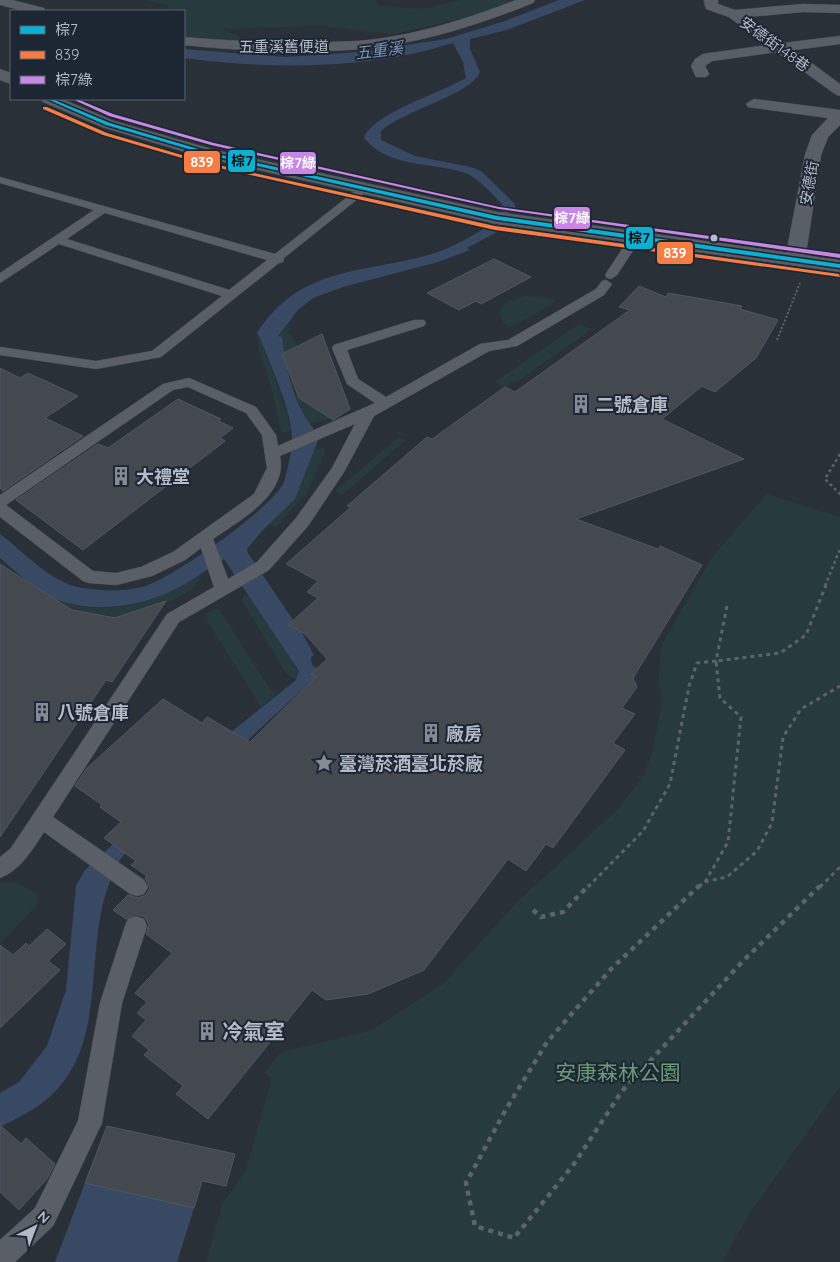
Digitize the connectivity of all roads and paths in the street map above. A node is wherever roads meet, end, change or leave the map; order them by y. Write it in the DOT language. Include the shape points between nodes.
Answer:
graph roads {
  1 [pos="528,0"];
  2 [pos="711,0"];
  3 [pos="0,1"];
  4 [pos="840,9"];
  5 [pos="35,10"];
  6 [pos="734,14"];
  7 [pos="840,40"];
  8 [pos="185,41"];
  9 [pos="780,46"];
  10 [pos="701,74"];
  11 [pos="840,91"];
  12 [pos="51,100"];
  13 [pos="754,104"];
  14 [pos="840,116"];
  15 [pos="0,180"];
  16 [pos="364,189"];
  17 [pos="103,209"];
  18 [pos="636,237"];
  19 [pos="58,240"];
  20 [pos="279,259"];
  21 [pos="802,261"];
  22 [pos="840,266"];
  23 [pos="0,279"];
  24 [pos="233,295"];
  25 [pos="419,323"];
  26 [pos="776,340"];
  27 [pos="0,351"];
  28 [pos="385,403"];
  29 [pos="368,413"];
  30 [pos="279,451"];
  31 [pos="840,454"];
  32 [pos="840,494"];
  33 [pos="0,502"];
  34 [pos="0,509"];
  35 [pos="206,541"];
  36 [pos="840,549"];
  37 [pos="228,586"];
  38 [pos="727,606"];
  39 [pos="716,661"];
  40 [pos="840,686"];
  41 [pos="41,818"];
  42 [pos="840,867"];
  43 [pos="0,869"];
  44 [pos="704,882"];
  45 [pos="137,886"];
  46 [pos="533,910"];
  47 [pos="136,926"];
  48 [pos="0,1258"];
  1 -- 8 [label="street, 五重溪舊便道" via="483,18 360,45 250,47"];
  2 -- 6 [label="street, 安德街148巷" via="711,6"];
  3 -- 5 [label="street"];
  4 -- 6 [label="street" via="803,8"];
  6 -- 9 [label="street, 安德街148巷"];
  7 -- 9 [label="street"];
  9 -- 10 [label="street" via="708,57 698,66"];
  9 -- 11 [label="street, 安德街148巷"];
  12 -- 16 [label="main road" via="108,124 211,154"];
  13 -- 14 [label="street"];
  14 -- 21 [label="street, 安德街" via="820,135 814,155"];
  15 -- 17 [label="lane"];
  16 -- 18 [label="main road" via="497,218"];
  16 -- 20 [label="lane"];
  17 -- 19 [label="lane"];
  17 -- 20 [label="lane"];
  18 -- 21 [label="main road"];
  18 -- 28 [label="lane" via="600,292 512,343 485,347"];
  19 -- 23 [label="lane"];
  19 -- 24 [label="lane"];
  20 -- 24 [label="lane"];
  21 -- 22 [label="main road"];
  21 -- 26 [label="path"];
  24 -- 27 [label="lane" via="156,354 96,365"];
  25 -- 28 [label="lane" via="339,348 352,381"];
  28 -- 29 [label="lane"];
  29 -- 30 [label="lane"];
  29 -- 37 [label="lane" via="339,469 302,522 263,566"];
  30 -- 33 [label="lane" via="251,410 189,382 168,386"];
  30 -- 35 [label="lane" via="276,468 260,497"];
  31 -- 32 [label="path" via="824,479"];
  34 -- 35 [label="lane" via="89,576 116,579 146,572"];
  35 -- 37 [label="lane" via="216,570"];
  36 -- 39 [label="path" via="806,635 780,653"];
  37 -- 41 [label="lane" via="173,618"];
  38 -- 39 [label="path"];
  39 -- 44 [label="path" via="720,698 741,717 728,842"];
  39 -- 46 [label="path" via="697,663 689,686 670,784 643,830 563,912 541,916"];
  40 -- 44 [label="path" via="801,709 783,737 772,823 757,851 727,877"];
  41 -- 43 [label="lane" via="18,854"];
  41 -- 45 [label="lane"];
  42 -- 44 [label="path" via="743,961 622,1091 574,1164 514,1238 475,1226 466,1183 547,1042 611,969"];
  47 -- 48 [label="lane" via="111,1003 90,1123 44,1217"];
}
